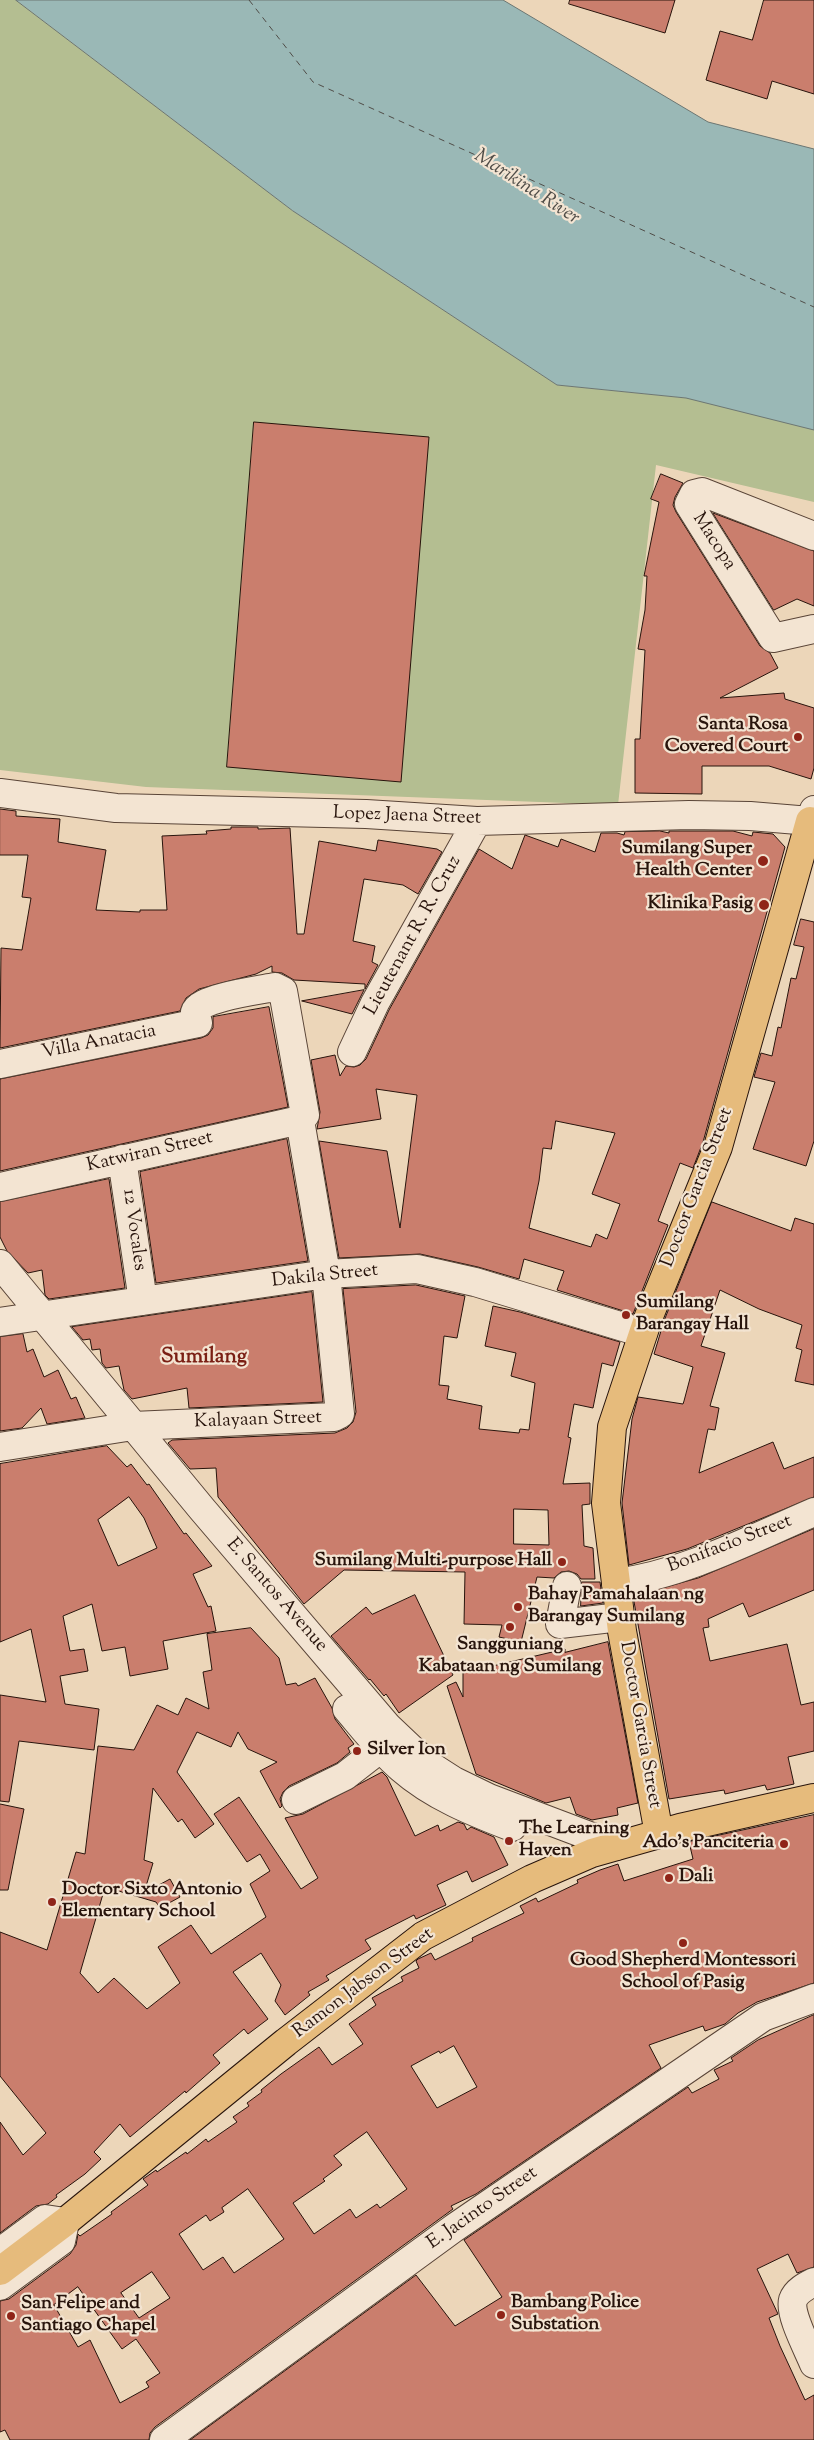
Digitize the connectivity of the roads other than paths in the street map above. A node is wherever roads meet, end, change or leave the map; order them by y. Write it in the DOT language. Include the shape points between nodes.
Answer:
graph roads {
  1 [pos="814,536"];
  2 [pos="814,629"];
  3 [pos="0,793"];
  4 [pos="477,821"];
  5 [pos="810,833"];
  6 [pos="198,1023"];
  7 [pos="352,1052"];
  8 [pos="0,1064"];
  9 [pos="300,1120"];
  10 [pos="122,1160"];
  11 [pos="0,1187"];
  12 [pos="0,1264"];
  13 [pos="326,1274"];
  14 [pos="0,1293"];
  15 [pos="143,1301"];
  16 [pos="21,1319"];
  17 [pos="643,1333"];
  18 [pos="122,1427"];
  19 [pos="0,1447"];
  20 [pos="814,1512"];
  21 [pos="616,1583"];
  22 [pos="567,1586"];
  23 [pos="620,1617"];
  24 [pos="382,1748"];
  25 [pos="814,1798"];
  26 [pos="296,1800"];
  27 [pos="659,1834"];
  28 [pos="604,1850"];
  29 [pos="814,1998"];
  30 [pos="65,2222"];
  31 [pos="0,2252"];
  32 [pos="0,2271"];
  33 [pos="814,2282"];
  34 [pos="0,2286"];
  35 [pos="814,2364"];
  36 [pos="164,2440"];
  1 -- 2 [label="street, Macopa" via="702,492 694,494 689,504 773,638"];
  3 -- 4 [label="street, Lopez Jaena Street" via="116,808 366,814"];
  4 -- 5 [label="street, Lopez Jaena Street" via="750,816"];
  4 -- 7 [label="street, Lieutenant R. R. Cruz" via="375,1003"];
  5 -- 17 [label="main road, Doctor Garcia Street" via="718,1147"];
  6 -- 8 [label="street, Villa Anatacia"];
  6 -- 9 [label="street, Kalayaan Street" via="194,1012 199,1005 224,997 280,988 304,1110 304,1118"];
  9 -- 10 [label="street, Katwiran Street"];
  9 -- 13 [label="street, Kalayaan Street"];
  10 -- 11 [label="street, Katwiran Street"];
  10 -- 15 [label="street, 12 Vocales"];
  12 -- 16 [label="street, E. Santos Avenue"];
  13 -- 15 [label="street, Dakila Street"];
  13 -- 17 [label="street, Dakila Street" via="417,1269 475,1282"];
  13 -- 18 [label="street, Kalayaan Street" via="340,1414 334,1417"];
  14 -- 16 [label="street, E. Santos Avenue"];
  15 -- 16 [label="street, Dakila Street"];
  16 -- 18 [label="street, E. Santos Avenue"];
  17 -- 21 [label="main road, Doctor Garcia Street" via="612,1427 606,1503"];
  18 -- 19 [label="street, Kalayaan Street"];
  18 -- 24 [label="street, E. Santos Avenue"];
  18 -- 28 [label="street, E. Santos Avenue" via="388,1727 426,1763 454,1782"];
  20 -- 21 [label="street, Bonifacio Street" via="701,1560"];
  21 -- 23 [label="main road, Doctor Garcia Street"];
  22 -- 23 [label="street" via="560,1624"];
  23 -- 27 [label="main road, Doctor Garcia Street"];
  24 -- 26 [label="street" via="344,1776"];
  24 -- 28 [label="street, E. Santos Avenue" via="402,1768 441,1796 476,1814"];
  25 -- 27 [label="main road, Ramon Jabson Street"];
  27 -- 28 [label="main road, Ramon Jabson Street"];
  28 -- 30 [label="main road, Ramon Jabson Street" via="532,1879 423,1936 286,2042"];
  29 -- 36 [label="street, E. Jacinto Street" via="763,2017 740,2032 454,2228"];
  30 -- 31 [label="street" via="45,2219"];
  30 -- 32 [label="main road, Ramon Jabson Street"];
  30 -- 34 [label="street" via="61,2240"];
  33 -- 35 [label="street" via="793,2299 793,2312"];
}
